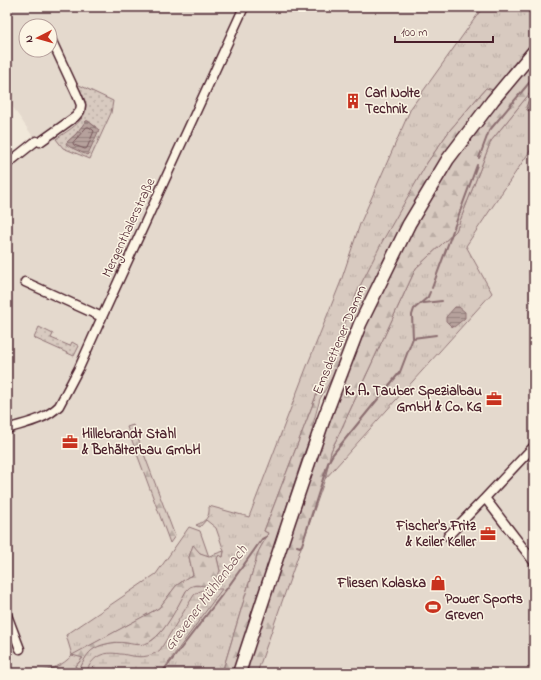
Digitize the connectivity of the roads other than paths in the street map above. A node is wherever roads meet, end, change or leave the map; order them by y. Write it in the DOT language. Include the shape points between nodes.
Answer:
graph roads {
  1 [pos="244,7"];
  2 [pos="534,51"];
  3 [pos="58,54"];
  4 [pos="7,164"];
  5 [pos="25,282"];
  6 [pos="102,317"];
  7 [pos="7,429"];
  8 [pos="534,446"];
  9 [pos="485,498"];
  10 [pos="448,536"];
  11 [pos="534,562"];
  12 [pos="7,615"];
  13 [pos="20,649"];
  14 [pos="239,673"];
  1 -- 6 [label="street, Mergenthalerstraße"];
  2 -- 14 [label="main road, Emsdettener Damm" via="448,159 409,224 360,324 323,421"];
  3 -- 4 [label="street" via="81,105 80,111"];
  5 -- 6 [label="street"];
  6 -- 7 [label="street, Mergenthalerstraße" via="59,406 44,417"];
  8 -- 9 [label="street"];
  9 -- 10 [label="street"];
  9 -- 11 [label="street"];
  12 -- 13 [label="street"];
}
